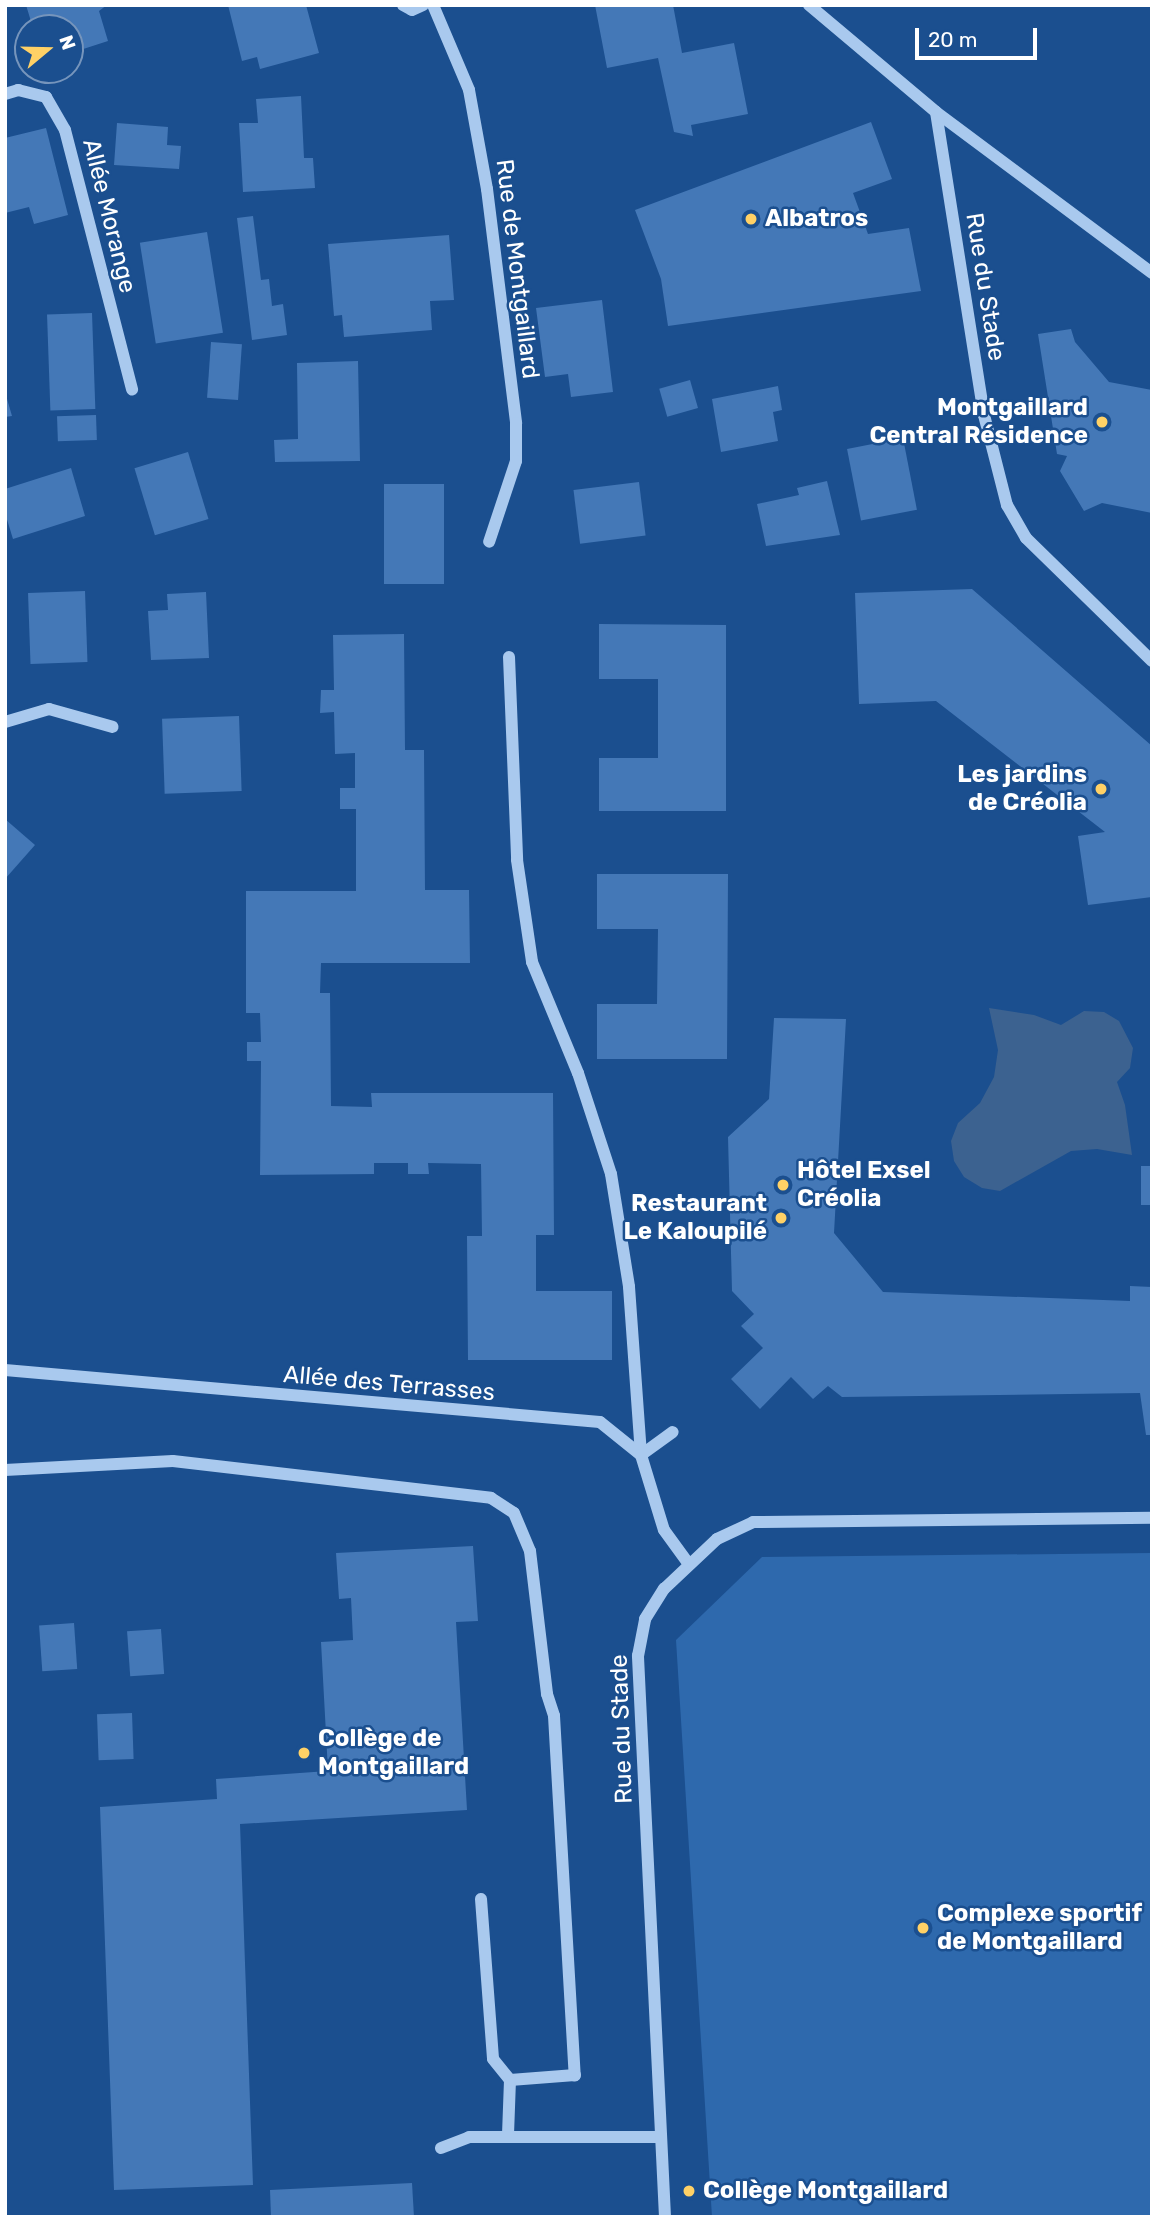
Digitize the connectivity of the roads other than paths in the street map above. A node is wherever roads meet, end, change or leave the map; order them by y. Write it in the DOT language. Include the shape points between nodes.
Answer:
graph roads {
  1 [pos="402,5"];
  2 [pos="423,5"];
  3 [pos="433,5"];
  4 [pos="809,5"];
  5 [pos="5,94"];
  6 [pos="936,112"];
  7 [pos="1152,273"];
  8 [pos="132,390"];
  9 [pos="489,542"];
  10 [pos="509,657"];
  11 [pos="1152,661"];
  12 [pos="5,722"];
  13 [pos="113,727"];
  14 [pos="5,1370"];
  15 [pos="673,1432"];
  16 [pos="641,1455"];
  17 [pos="5,1470"];
  18 [pos="1152,1518"];
  19 [pos="687,1562"];
  20 [pos="481,1899"];
  21 [pos="510,2080"];
  22 [pos="508,2135"];
  23 [pos="661,2137"];
  24 [pos="441,2148"];
  25 [pos="665,2217"];
  1 -- 2 [label="street" via="412,10"];
  3 -- 9 [label="street, Rue de Montgaillard" via="469,90 487,189 516,424 516,461"];
  4 -- 6 [label="street"];
  5 -- 8 [label="street, Allée Morange" via="18,90 46,97 65,130"];
  6 -- 7 [label="street"];
  6 -- 11 [label="street, Rue du Stade" via="984,415 1007,505 1026,538"];
  10 -- 16 [label="street" via="517,860 532,962 578,1073 611,1174 629,1287"];
  12 -- 13 [label="street" via="49,709"];
  14 -- 16 [label="street, Allée des Terrasses" via="600,1422"];
  15 -- 16 [label="street"];
  16 -- 19 [label="street" via="664,1530"];
  17 -- 21 [label="street" via="173,1461 491,1498 514,1513 530,1551 547,1694 554,1716 575,2075"];
  18 -- 19 [label="street, Rue du Stade" via="754,1522 717,1539"];
  19 -- 23 [label="street, Rue du Stade" via="645,1619 638,1656"];
  20 -- 21 [label="street" via="493,2059"];
  21 -- 22 [label="street"];
  22 -- 23 [label="street"];
  22 -- 24 [label="street" via="469,2137"];
  23 -- 25 [label="street, Rue du Stade"];
}
